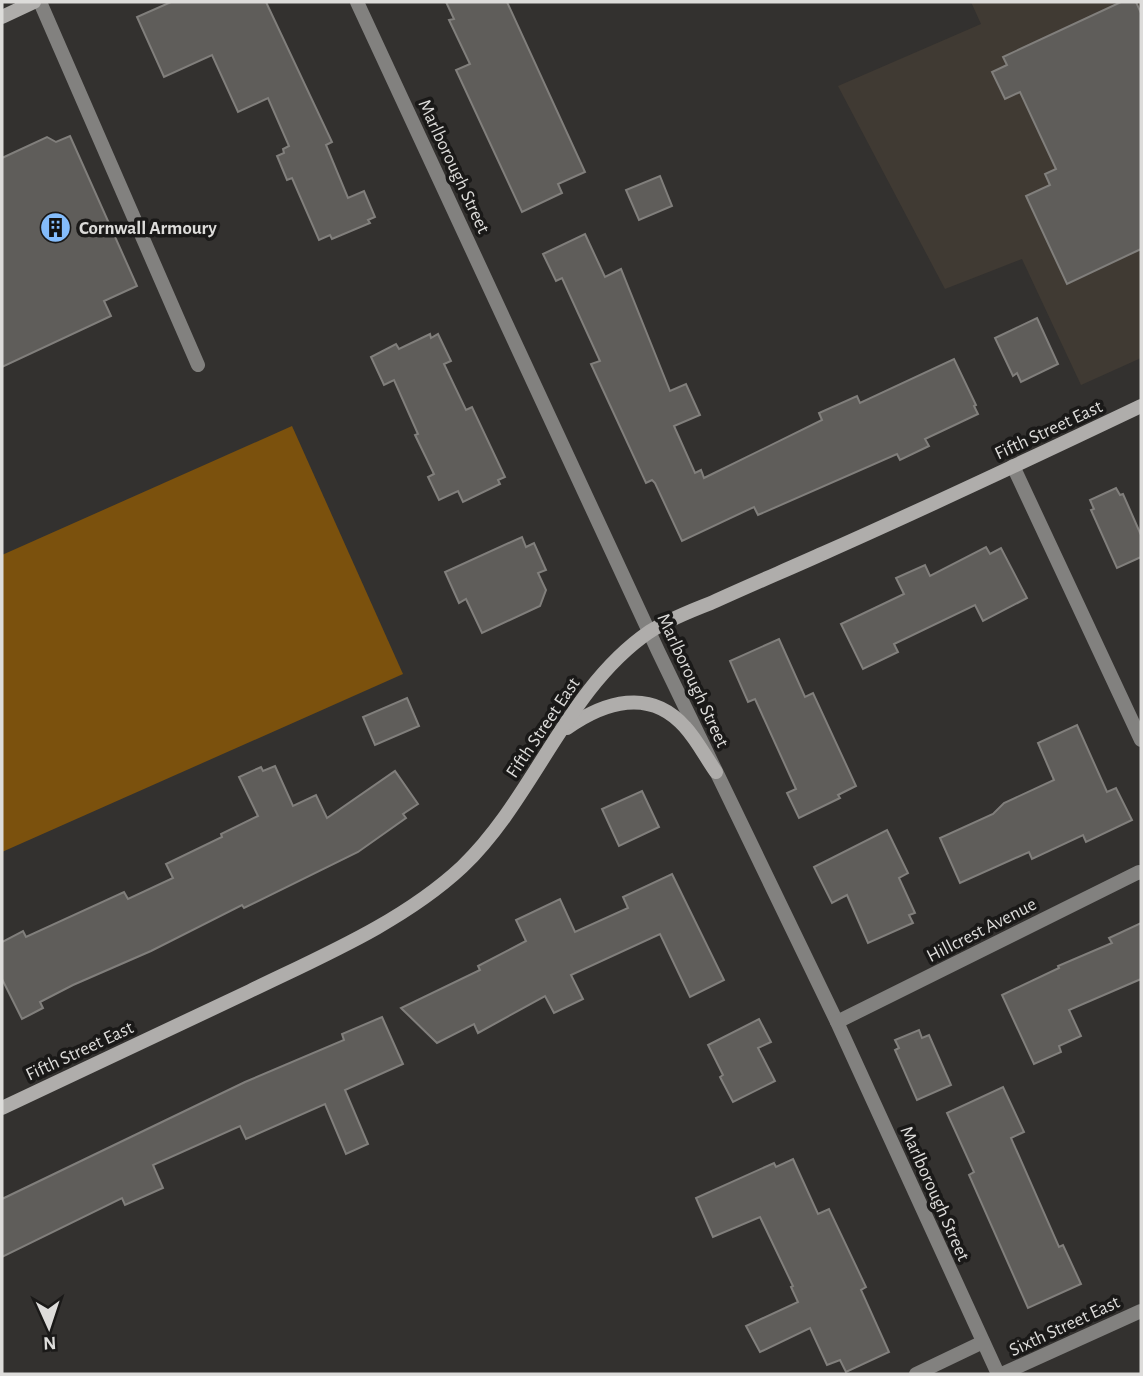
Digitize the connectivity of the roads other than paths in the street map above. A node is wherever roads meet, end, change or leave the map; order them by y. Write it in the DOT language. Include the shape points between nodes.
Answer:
graph roads {
  1 [pos="34,2"];
  2 [pos="40,2"];
  3 [pos="357,2"];
  4 [pos="2,17"];
  5 [pos="198,365"];
  6 [pos="1141,406"];
  7 [pos="1013,466"];
  8 [pos="650,632"];
  9 [pos="563,731"];
  10 [pos="1141,740"];
  11 [pos="716,772"];
  12 [pos="1141,873"];
  13 [pos="837,1022"];
  14 [pos="2,1108"];
  15 [pos="1141,1311"];
  16 [pos="983,1342"];
  17 [pos="916,1374"];
  18 [pos="1000,1374"];
  1 -- 4 [label="street"];
  2 -- 5 [label="street"];
  3 -- 8 [label="street, Marlborough Street"];
  6 -- 7 [label="street, Fifth Street East"];
  7 -- 8 [label="street, Fifth Street East"];
  7 -- 10 [label="street"];
  8 -- 9 [label="street, Fifth Street East" via="588,689"];
  8 -- 11 [label="street, Marlborough Street"];
  9 -- 11 [label="street" via="594,710 633,703 660,707 686,727"];
  9 -- 14 [label="street, Fifth Street East" via="488,839 422,899 288,972"];
  11 -- 13 [label="street, Marlborough Street"];
  12 -- 13 [label="street, Hillcrest Avenue"];
  13 -- 16 [label="street, Marlborough Street"];
  15 -- 18 [label="street, Sixth Street East"];
  16 -- 17 [label="street, Sixth Street East"];
  16 -- 18 [label="street, Marlborough Street"];
}
